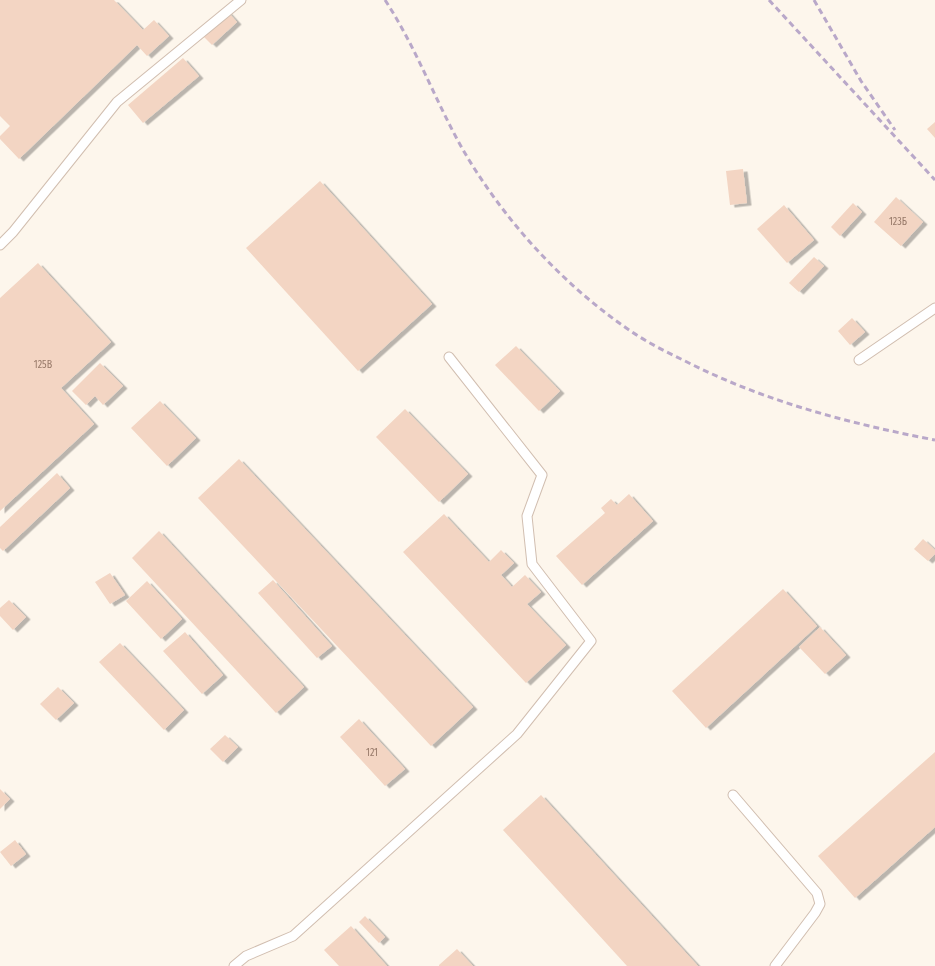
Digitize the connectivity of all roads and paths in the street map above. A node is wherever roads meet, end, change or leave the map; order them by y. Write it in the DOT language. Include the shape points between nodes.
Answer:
graph roads {
  1 [pos="241,0"];
  2 [pos="0,244"];
  3 [pos="935,308"];
  4 [pos="449,357"];
  5 [pos="859,360"];
  6 [pos="734,795"];
  7 [pos="234,966"];
  8 [pos="775,966"];
  1 -- 2 [label="lane" via="117,102 13,232"];
  3 -- 5 [label="lane"];
  4 -- 7 [label="lane" via="542,475 527,516 532,564 591,641 517,734 293,936 246,956"];
  6 -- 8 [label="lane" via="817,893 820,904 816,913"];
}
